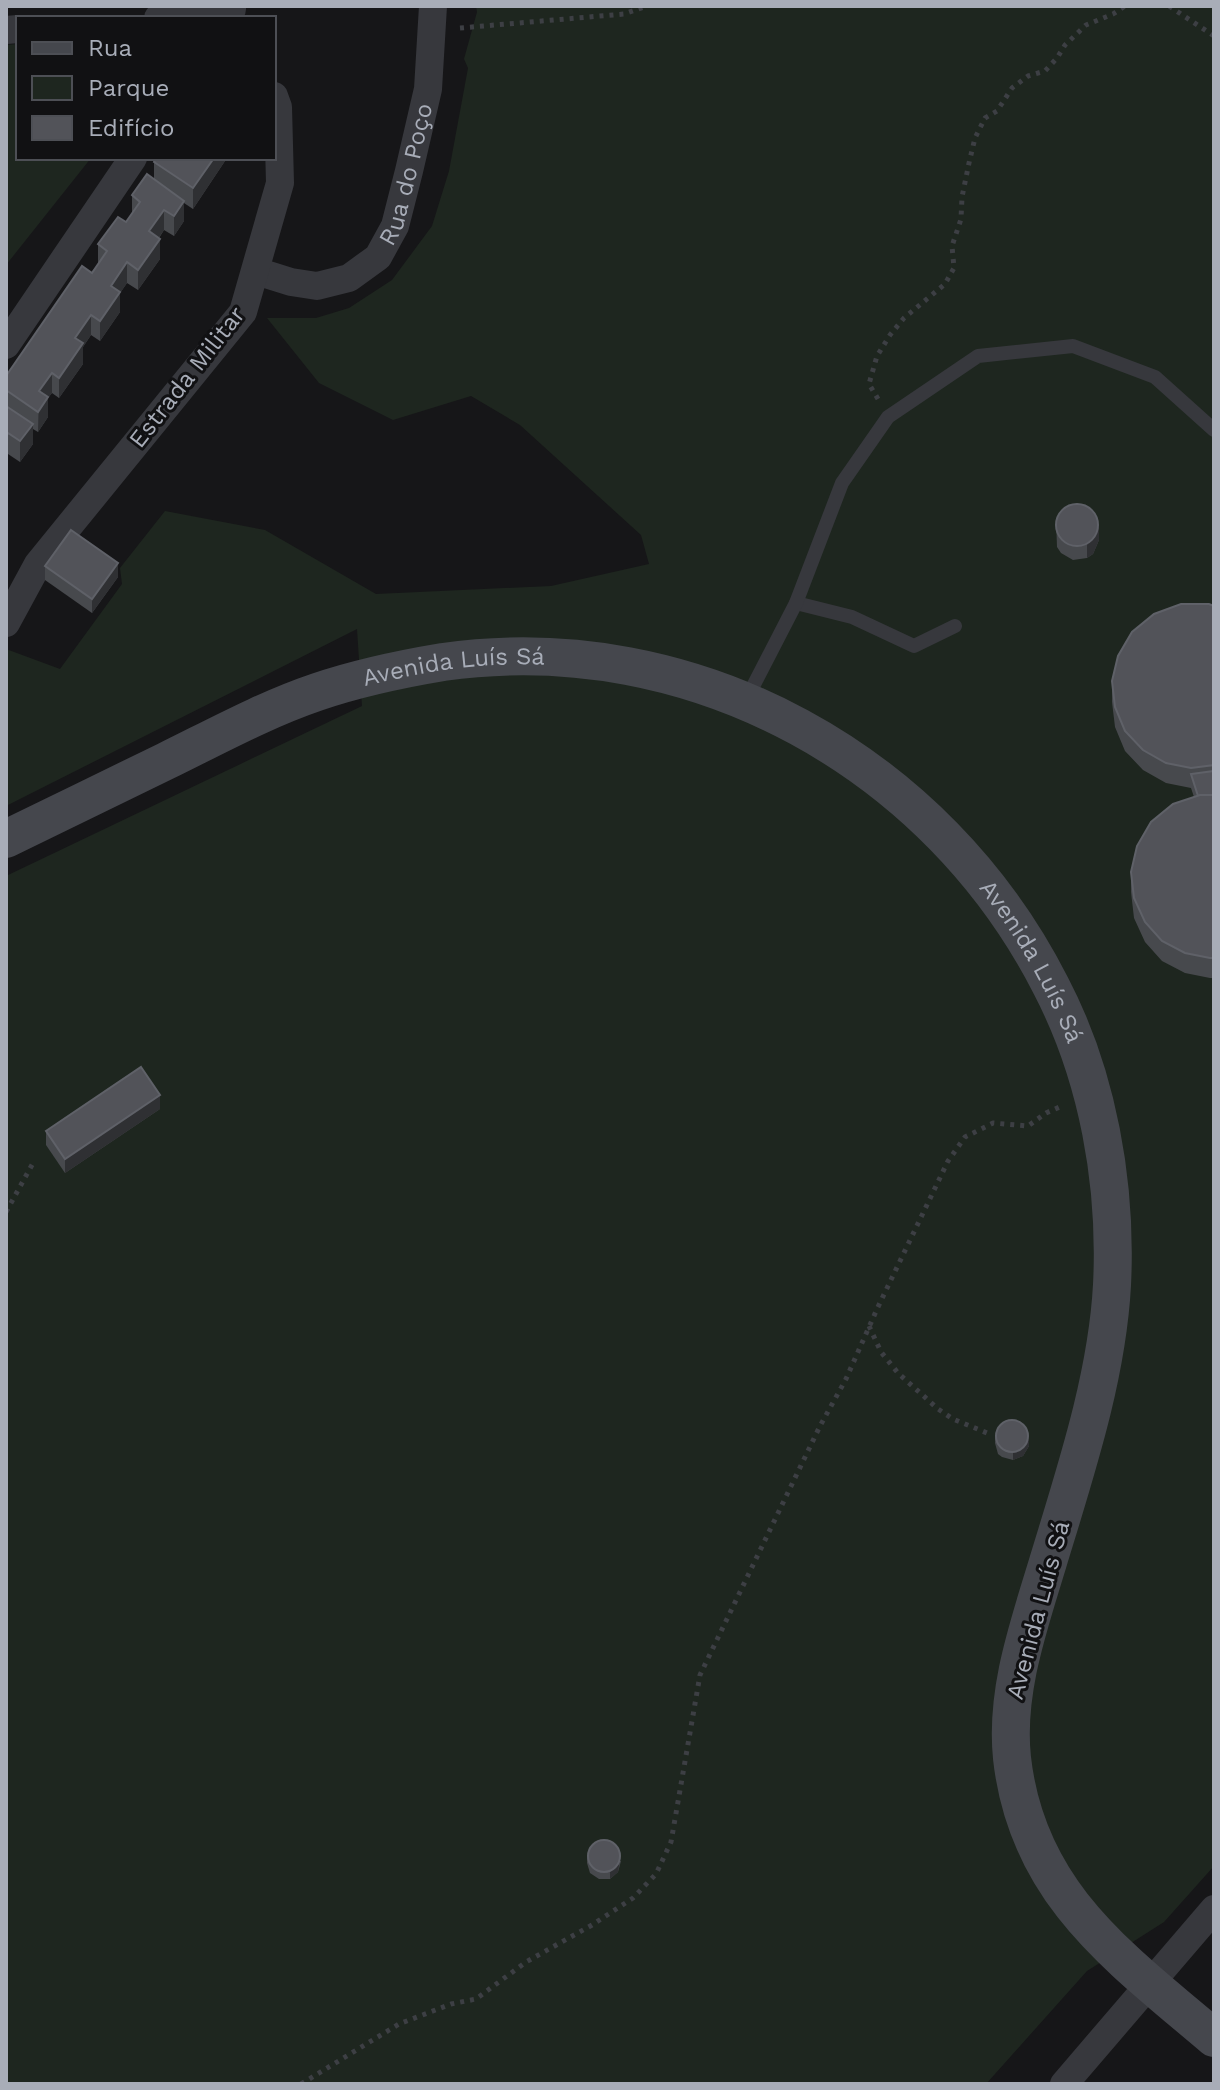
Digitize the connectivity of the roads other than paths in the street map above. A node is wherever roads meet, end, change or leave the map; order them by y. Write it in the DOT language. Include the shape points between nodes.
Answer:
graph roads {
  1 [pos="233,11"];
  2 [pos="179,16"];
  3 [pos="432,18"];
  4 [pos="276,102"];
  5 [pos="132,160"];
  6 [pos="256,271"];
  7 [pos="6,345"];
  8 [pos="1214,430"];
  9 [pos="796,603"];
  10 [pos="6,623"];
  11 [pos="955,626"];
  12 [pos="746,701"];
  13 [pos="6,839"];
  14 [pos="1214,1909"];
  15 [pos="1150,1984"];
  16 [pos="1214,2038"];
  17 [pos="1064,2084"];
  1 -- 2 [label="street"];
  3 -- 6 [label="street, Rua do Poço" via="428,89 395,226 378,257 349,278 317,286"];
  4 -- 6 [label="street, Estrada Militar" via="280,183"];
  5 -- 7 [label="street"];
  6 -- 10 [label="street, Estrada Militar" via="243,312 38,564"];
  8 -- 9 [label="lane" via="1155,377 1073,346 978,356 888,417 842,483"];
  9 -- 11 [label="lane" via="852,617 914,646"];
  9 -- 12 [label="lane"];
  12 -- 13 [label="street, Avenida Luís Sá" via="686,680 588,661 485,658 379,674 263,713"];
  12 -- 15 [label="street, Avenida Luís Sá" via="867,769 913,805 962,855 1007,912 1052,987 1092,1091 1111,1208 1110,1300 1082,1451 1026,1636 1011,1706 1012,1757 1021,1805 1041,1859 1065,1898 1105,1944"];
  14 -- 15 [label="street"];
  15 -- 16 [label="street, Avenida Luís Sá"];
  15 -- 17 [label="street"];
}
